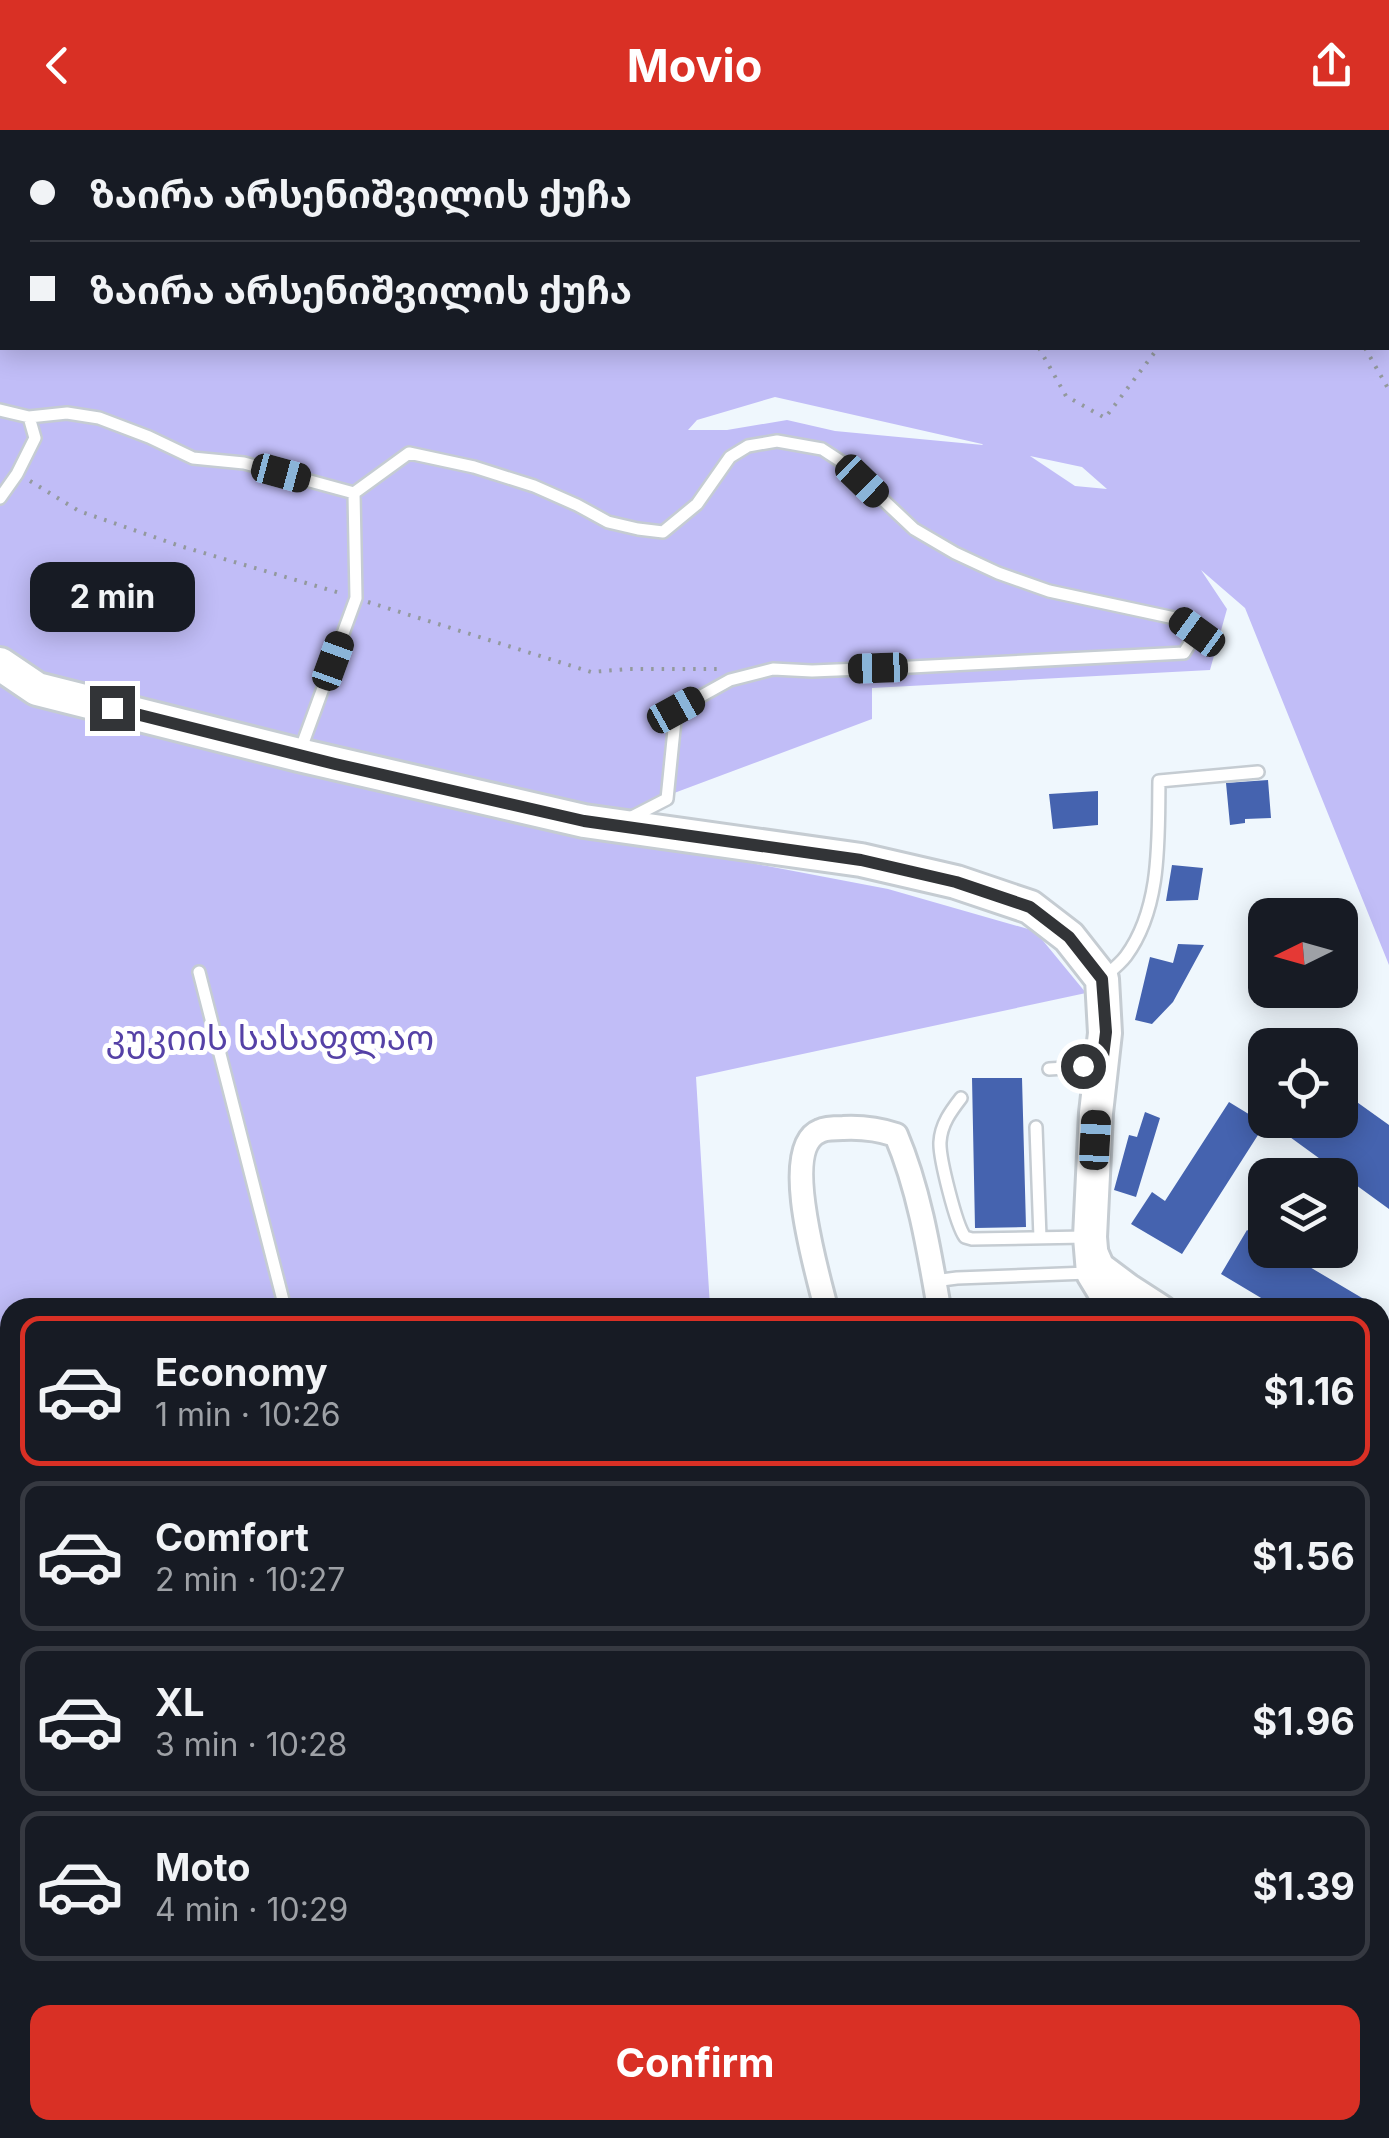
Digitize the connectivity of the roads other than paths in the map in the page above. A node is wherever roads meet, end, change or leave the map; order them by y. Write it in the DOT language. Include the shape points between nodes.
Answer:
graph roads {
  1 [pos="0,410"];
  2 [pos="29,417"];
  3 [pos="354,493"];
  4 [pos="0,498"];
  5 [pos="0,664"];
  6 [pos="299,755"];
  7 [pos="1258,772"];
  8 [pos="617,825"];
  9 [pos="199,972"];
  10 [pos="1102,979"];
  11 [pos="1102,1065"];
  12 [pos="1049,1069"];
  13 [pos="961,1098"];
  14 [pos="1036,1127"];
  15 [pos="1090,1237"];
  16 [pos="1040,1238"];
  17 [pos="1093,1273"];
  18 [pos="934,1282"];
  19 [pos="281,1298"];
  20 [pos="824,1298"];
  21 [pos="937,1298"];
  22 [pos="1112,1298"];
  23 [pos="1119,1298"];
  1 -- 2 [label="lane"];
  2 -- 3 [label="lane" via="99,418 192,458 244,463"];
  2 -- 4 [label="lane" via="35,438"];
  3 -- 6 [label="lane" via="356,598"];
  3 -- 8 [label="lane" via="409,453 534,486 608,522 662,532 697,504 730,457 777,441 822,449 914,529 998,574 1178,619 1197,632 1184,653 772,669 730,680 676,710 667,799"];
  5 -- 6 [label="street" via="37,689"];
  6 -- 8 [label="street"];
  7 -- 10 [label="lane" via="1160,781 1149,906 1126,957"];
  8 -- 10 [label="street" via="861,860 956,882 1030,907 1069,937"];
  9 -- 19 [label="lane"];
  10 -- 11 [label="street"];
  11 -- 12 [label="lane"];
  11 -- 15 [label="street"];
  13 -- 16 [label="lane" via="939,1146 960,1231 972,1240"];
  14 -- 16 [label="lane"];
  15 -- 16 [label="lane"];
  15 -- 17 [label="street"];
  15 -- 23 [label="street"];
  17 -- 18 [label="lane"];
  17 -- 22 [label="street"];
  18 -- 20 [label="street" via="896,1135 877,1128 818,1131 805,1144 800,1173"];
  18 -- 21 [label="street"];
}
